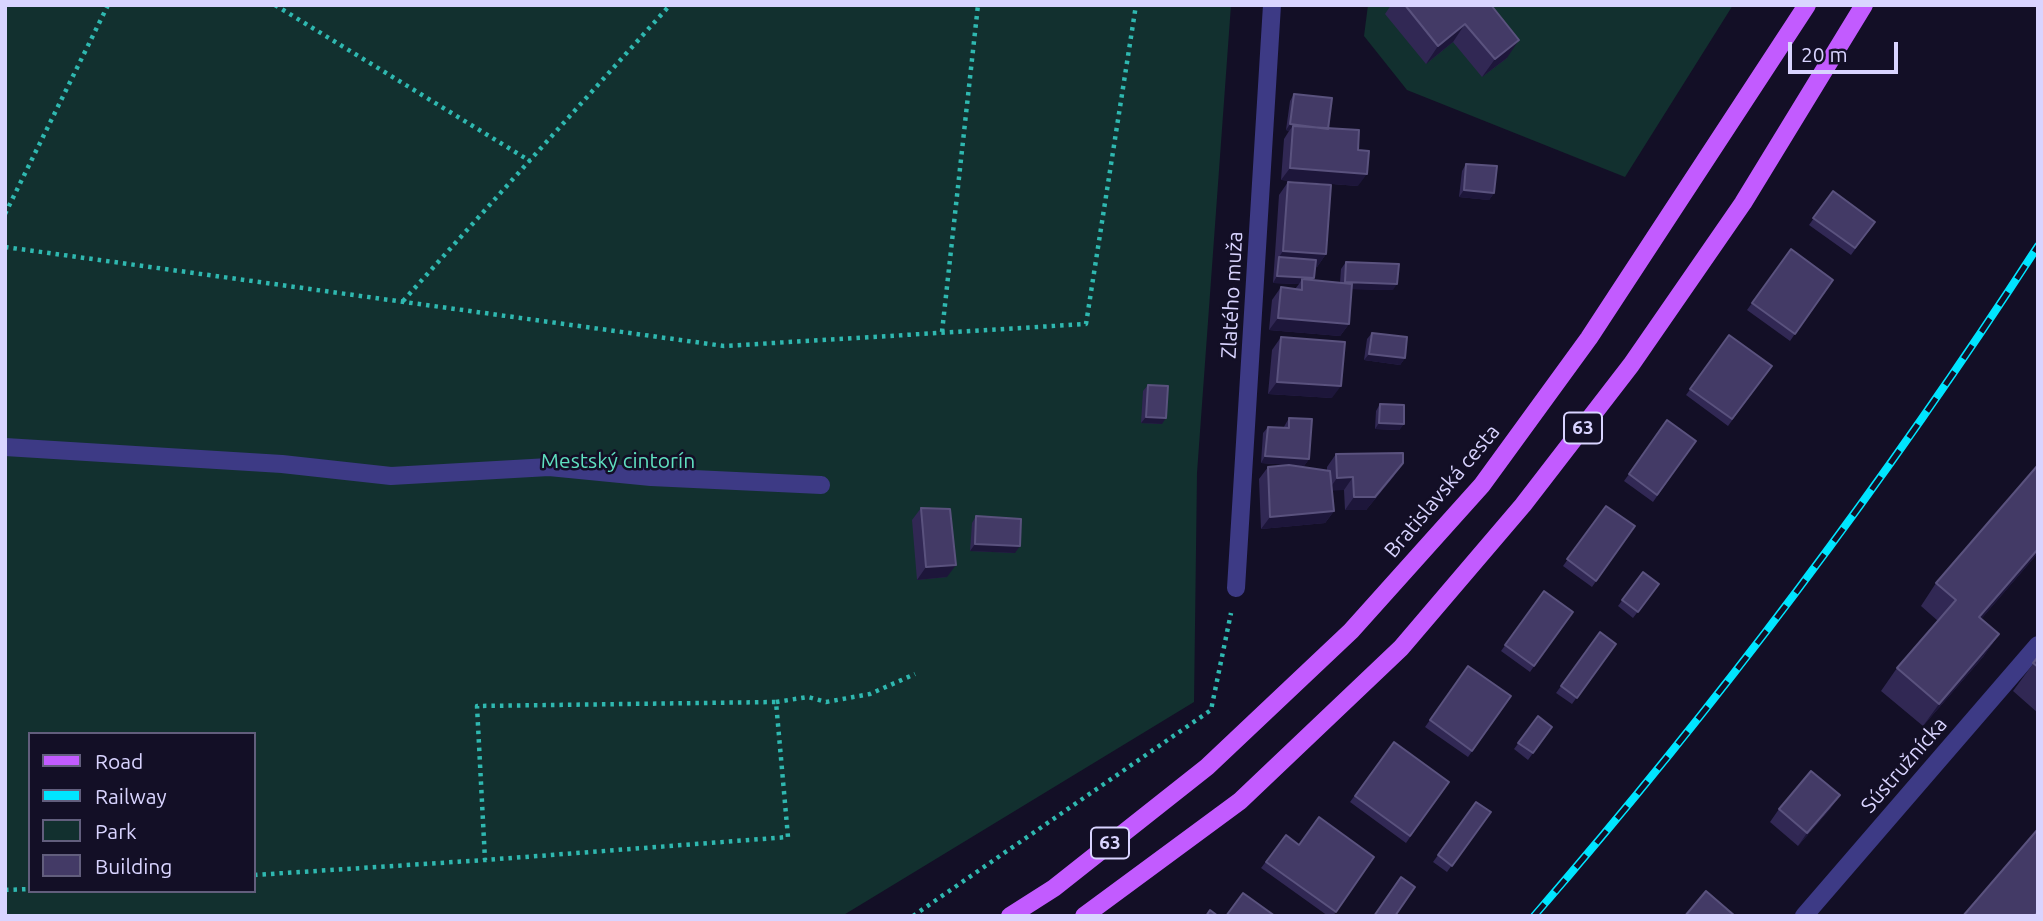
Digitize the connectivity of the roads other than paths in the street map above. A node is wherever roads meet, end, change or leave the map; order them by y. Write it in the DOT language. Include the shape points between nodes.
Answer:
graph roads {
  1 [pos="1272,5"];
  2 [pos="1807,5"];
  3 [pos="1864,5"];
  4 [pos="5,447"];
  5 [pos="821,485"];
  6 [pos="1236,588"];
  7 [pos="2038,645"];
  8 [pos="1010,916"];
  9 [pos="1084,916"];
  10 [pos="1804,916"];
  1 -- 6 [label="street, Zlatého muža"];
  2 -- 8 [label="main road, Bratislavská cesta / 63" via="1589,338 1482,485 1351,631 1207,767 1054,888"];
  3 -- 9 [label="main road, 63" via="1743,203 1632,365 1523,505 1401,648 1240,801"];
  4 -- 5 [label="street" via="282,464 391,476 549,467"];
  7 -- 10 [label="street, Sústružnícka"];
}
